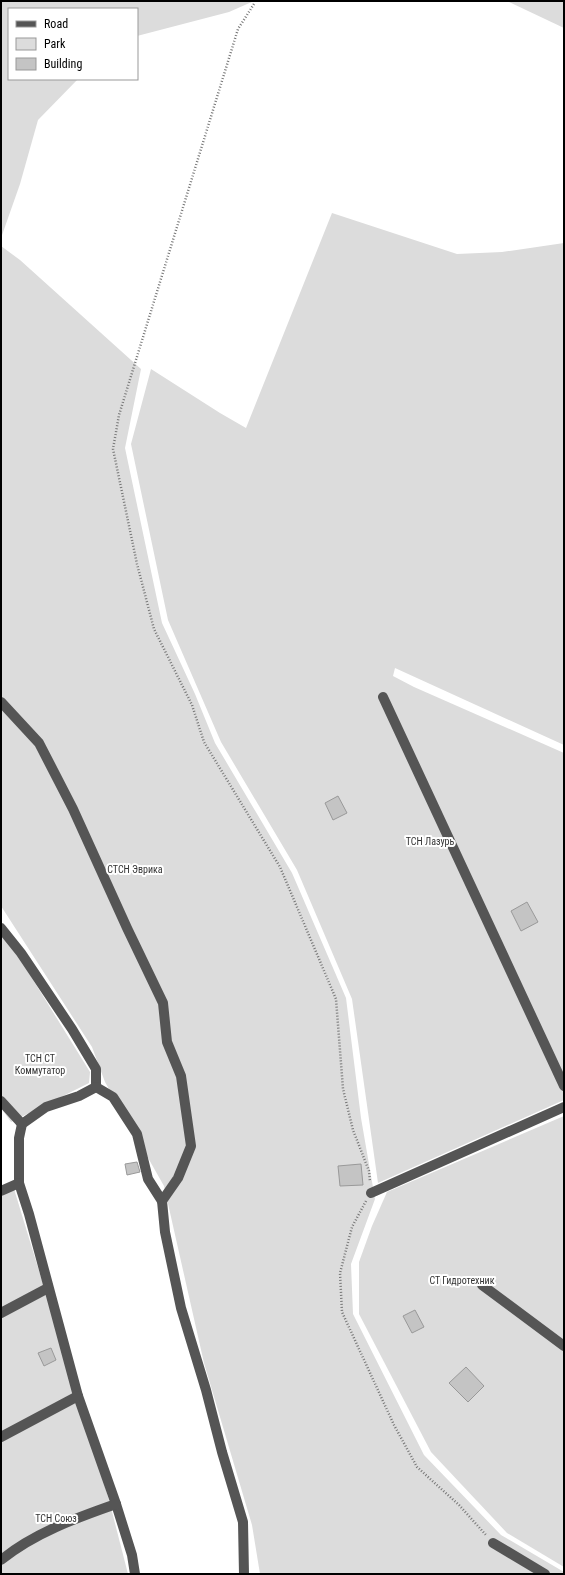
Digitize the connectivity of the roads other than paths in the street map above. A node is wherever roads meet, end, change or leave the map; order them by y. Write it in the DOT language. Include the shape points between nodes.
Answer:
graph roads {
  1 [pos="383,697"];
  2 [pos="1,702"];
  3 [pos="1,928"];
  4 [pos="564,1086"];
  5 [pos="96,1087"];
  6 [pos="1,1101"];
  7 [pos="564,1107"];
  8 [pos="22,1124"];
  9 [pos="19,1183"];
  10 [pos="1,1191"];
  11 [pos="371,1192"];
  12 [pos="162,1201"];
  13 [pos="482,1285"];
  14 [pos="48,1288"];
  15 [pos="1,1313"];
  16 [pos="564,1346"];
  17 [pos="78,1396"];
  18 [pos="1,1437"];
  19 [pos="116,1504"];
  20 [pos="493,1543"];
  21 [pos="1,1560"];
  22 [pos="135,1574"];
  23 [pos="244,1574"];
  24 [pos="545,1574"];
  1 -- 4 [label="street"];
  2 -- 12 [label="street" via="39,743 74,809 163,1003 167,1042 181,1076 191,1146 178,1178"];
  3 -- 5 [label="street" via="21,953 96,1068"];
  5 -- 8 [label="street" via="79,1096 46,1107"];
  5 -- 12 [label="street" via="113,1097 137,1134 148,1179"];
  6 -- 8 [label="street"];
  7 -- 11 [label="street"];
  8 -- 9 [label="street" via="19,1138"];
  9 -- 10 [label="street"];
  9 -- 14 [label="street"];
  12 -- 23 [label="street" via="165,1232 181,1308 243,1522"];
  13 -- 16 [label="street"];
  14 -- 15 [label="street"];
  14 -- 17 [label="street"];
  17 -- 18 [label="street"];
  17 -- 19 [label="street"];
  19 -- 21 [label="street" via="65,1522"];
  19 -- 22 [label="street" via="132,1555"];
  20 -- 24 [label="street"];
}
